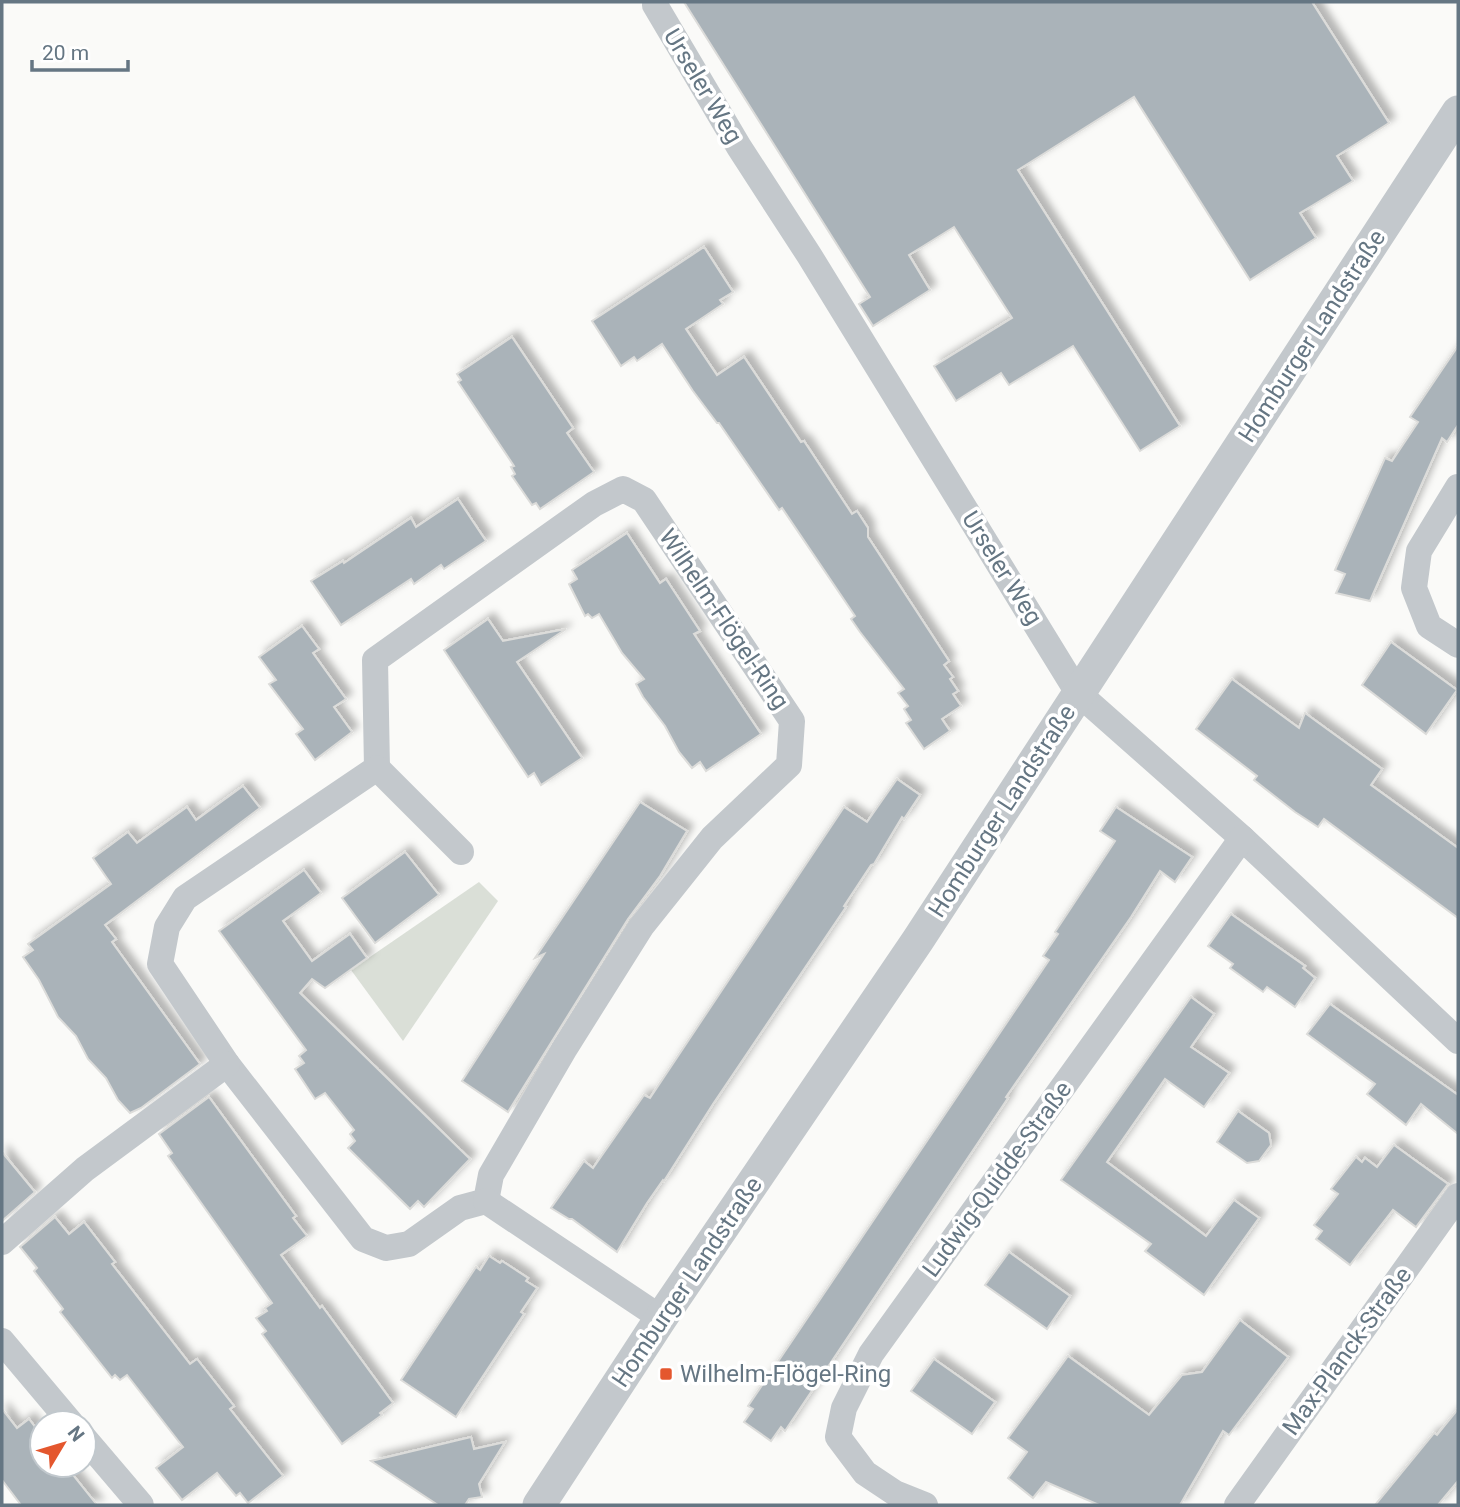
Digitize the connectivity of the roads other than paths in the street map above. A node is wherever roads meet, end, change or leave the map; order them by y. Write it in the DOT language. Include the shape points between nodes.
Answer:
graph roads {
  1 [pos="655,5"];
  2 [pos="1458,112"];
  3 [pos="1458,487"];
  4 [pos="1458,645"];
  5 [pos="1078,692"];
  6 [pos="377,768"];
  7 [pos="1242,838"];
  8 [pos="461,852"];
  9 [pos="1458,1041"];
  10 [pos="228,1063"];
  11 [pos="1458,1196"];
  12 [pos="486,1201"];
  13 [pos="2,1242"];
  14 [pos="661,1318"];
  15 [pos="2,1341"];
  16 [pos="59,1409"];
  17 [pos="98,1454"];
  18 [pos="141,1505"];
  19 [pos="539,1505"];
  20 [pos="925,1505"];
  21 [pos="1237,1505"];
  1 -- 5 [label="street, Urseler Weg"];
  2 -- 5 [label="street, Homburger Landstraße"];
  3 -- 4 [label="street" via="1419,551 1415,588 1429,625"];
  5 -- 7 [label="street, Urseler Weg"];
  5 -- 14 [label="street, Homburger Landstraße" via="918,940"];
  6 -- 8 [label="street"];
  6 -- 10 [label="street" via="185,898 167,927 160,964"];
  6 -- 12 [label="street, Wilhelm-Flögel-Ring" via="375,660 623,489 644,500 792,721 789,765 712,838 641,927 492,1175"];
  7 -- 9 [label="street, Urseler Weg"];
  7 -- 20 [label="street, Ludwig-Quidde-Straße" via="871,1354 844,1408 838,1437 865,1473 895,1493"];
  10 -- 12 [label="street" via="363,1239 386,1248 409,1244 460,1208"];
  10 -- 13 [label="street" via="85,1169"];
  11 -- 21 [label="street, Max-Planck-Straße"];
  12 -- 14 [label="street"];
  14 -- 19 [label="street, Homburger Landstraße"];
  15 -- 16 [label="street"];
  17 -- 18 [label="street"];
}
